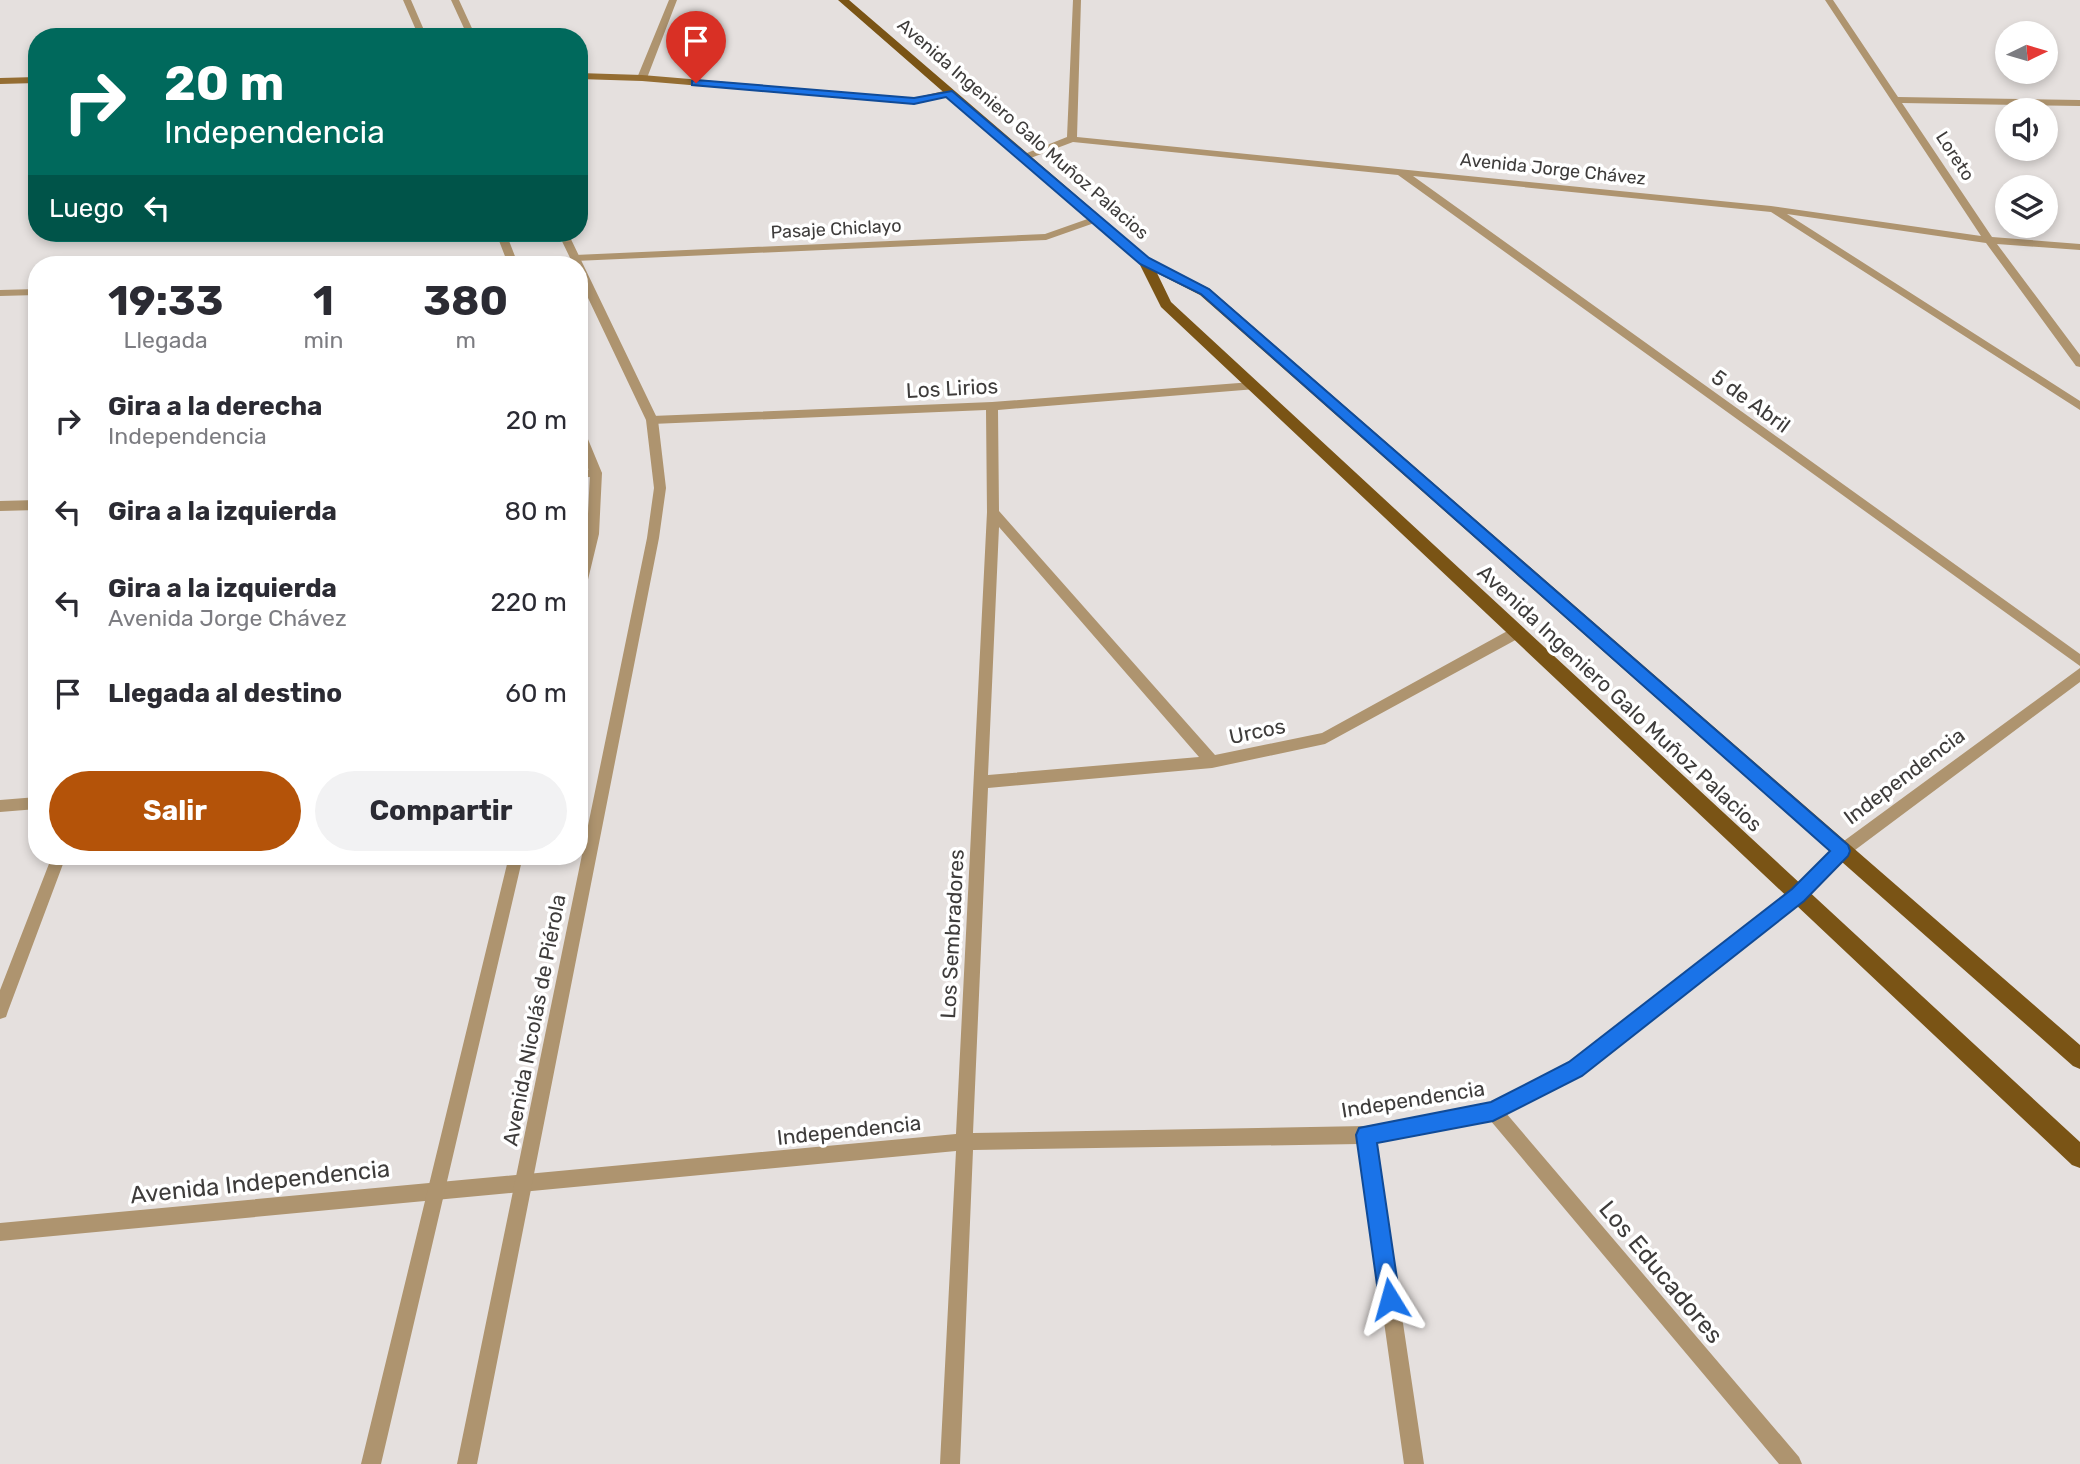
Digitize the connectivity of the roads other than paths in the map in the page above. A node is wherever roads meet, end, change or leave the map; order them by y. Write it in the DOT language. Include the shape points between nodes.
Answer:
graph roads {
  1 [pos="407,0"];
  2 [pos="455,0"];
  3 [pos="673,0"];
  4 [pos="843,0"];
  5 [pos="1077,0"];
  6 [pos="1829,0"];
  7 [pos="419,28"];
  8 [pos="468,28"];
  9 [pos="588,76"];
  10 [pos="642,78"];
  11 [pos="28,80"];
  12 [pos="0,81"];
  13 [pos="948,93"];
  14 [pos="1897,100"];
  15 [pos="2080,103"];
  16 [pos="1072,139"];
  17 [pos="1025,157"];
  18 [pos="1400,172"];
  19 [pos="1770,209"];
  20 [pos="1096,219"];
  21 [pos="1989,240"];
  22 [pos="2080,247"];
  23 [pos="1144,261"];
  24 [pos="588,262"];
  25 [pos="588,286"];
  26 [pos="28,292"];
  27 [pos="0,293"];
  28 [pos="2080,363"];
  29 [pos="1252,386"];
  30 [pos="992,406"];
  31 [pos="2080,406"];
  32 [pos="652,419"];
  33 [pos="588,454"];
  34 [pos="588,473"];
  35 [pos="596,473"];
  36 [pos="28,505"];
  37 [pos="0,506"];
  38 [pos="993,512"];
  39 [pos="588,555"];
  40 [pos="1516,633"];
  41 [pos="2080,661"];
  42 [pos="2080,674"];
  43 [pos="1212,762"];
  44 [pos="980,782"];
  45 [pos="28,804"];
  46 [pos="0,806"];
  47 [pos="1842,851"];
  48 [pos="56,865"];
  49 [pos="514,865"];
  50 [pos="1798,895"];
  51 [pos="0,1011"];
  52 [pos="2080,1059"];
  53 [pos="1493,1111"];
  54 [pos="1366,1135"];
  55 [pos="964,1142"];
  56 [pos="2080,1157"];
  57 [pos="525,1185"];
  58 [pos="436,1189"];
  59 [pos="0,1231"];
  60 [pos="371,1464"];
  61 [pos="467,1464"];
  62 [pos="950,1464"];
  63 [pos="1414,1464"];
  64 [pos="1793,1464"];
  1 -- 7 [label="street"];
  2 -- 8 [label="street"];
  3 -- 10 [label="street"];
  4 -- 13 [label="main road, Avenida Ingeniero Galo Muñoz Palacios"];
  5 -- 16 [label="street"];
  6 -- 14 [label="street, Loreto"];
  9 -- 10 [label="main road"];
  10 -- 13 [label="main road" via="914,101"];
  11 -- 12 [label="main road"];
  13 -- 17 [label="main road, Avenida Ingeniero Galo Muñoz Palacios"];
  14 -- 15 [label="street"];
  14 -- 21 [label="street, Loreto"];
  16 -- 17 [label="street, Avenida Jorge Chávez"];
  16 -- 18 [label="street, Avenida Jorge Chávez"];
  17 -- 20 [label="main road, Avenida Ingeniero Galo Muñoz Palacios"];
  18 -- 19 [label="street, Avenida Jorge Chávez"];
  18 -- 41 [label="street, 5 de Abril"];
  19 -- 21 [label="street, Avenida Jorge Chávez"];
  19 -- 31 [label="street"];
  20 -- 23 [label="main road, Avenida Ingeniero Galo Muñoz Palacios"];
  20 -- 24 [label="street, Pasaje Chiclayo" via="1046,237"];
  21 -- 22 [label="street, Avenida Jorge Chávez"];
  21 -- 28 [label="street, Loreto"];
  23 -- 29 [label="main road, Avenida Ingeniero Galo Muñoz Palacios" via="1166,304"];
  23 -- 47 [label="main road, Avenida Ingeniero Galo Muñoz Palacios" via="1205,292"];
  25 -- 32 [label="street, Avenida Nicolás de Piérola"];
  26 -- 27 [label="street"];
  29 -- 30 [label="street, Los Lirios"];
  29 -- 40 [label="main road, Avenida Ingeniero Galo Muñoz Palacios"];
  30 -- 32 [label="street, Los Lirios"];
  30 -- 38 [label="street, Los Sembradores"];
  32 -- 57 [label="street, Avenida Nicolás de Piérola" via="660,488 653,538"];
  33 -- 35 [label="street"];
  34 -- 35 [label="street"];
  35 -- 39 [label="street"];
  36 -- 37 [label="street"];
  38 -- 43 [label="street"];
  38 -- 44 [label="street, Los Sembradores"];
  40 -- 43 [label="street, Urcos" via="1325,738"];
  40 -- 50 [label="main road, Avenida Ingeniero Galo Muñoz Palacios"];
  42 -- 47 [label="street, Independencia"];
  43 -- 44 [label="street, Urcos"];
  44 -- 55 [label="street, Los Sembradores"];
  45 -- 46 [label="street"];
  47 -- 50 [label="street, Independencia"];
  47 -- 52 [label="main road, Avenida Ingeniero Galo Muñoz Palacios"];
  48 -- 51 [label="street"];
  49 -- 58 [label="street"];
  50 -- 53 [label="street, Independencia" via="1576,1069"];
  50 -- 56 [label="main road, Avenida Ingeniero Galo Muñoz Palacios"];
  53 -- 54 [label="street, Independencia"];
  53 -- 64 [label="street, Los Educadores"];
  54 -- 55 [label="street, Independencia"];
  54 -- 63 [label="street"];
  55 -- 57 [label="street, Independencia"];
  55 -- 62 [label="street, Los Sembradores"];
  57 -- 58 [label="street, Avenida Independencia"];
  57 -- 61 [label="street, Avenida Nicolás de Piérola"];
  58 -- 59 [label="street, Avenida Independencia"];
  58 -- 60 [label="street"];
}
